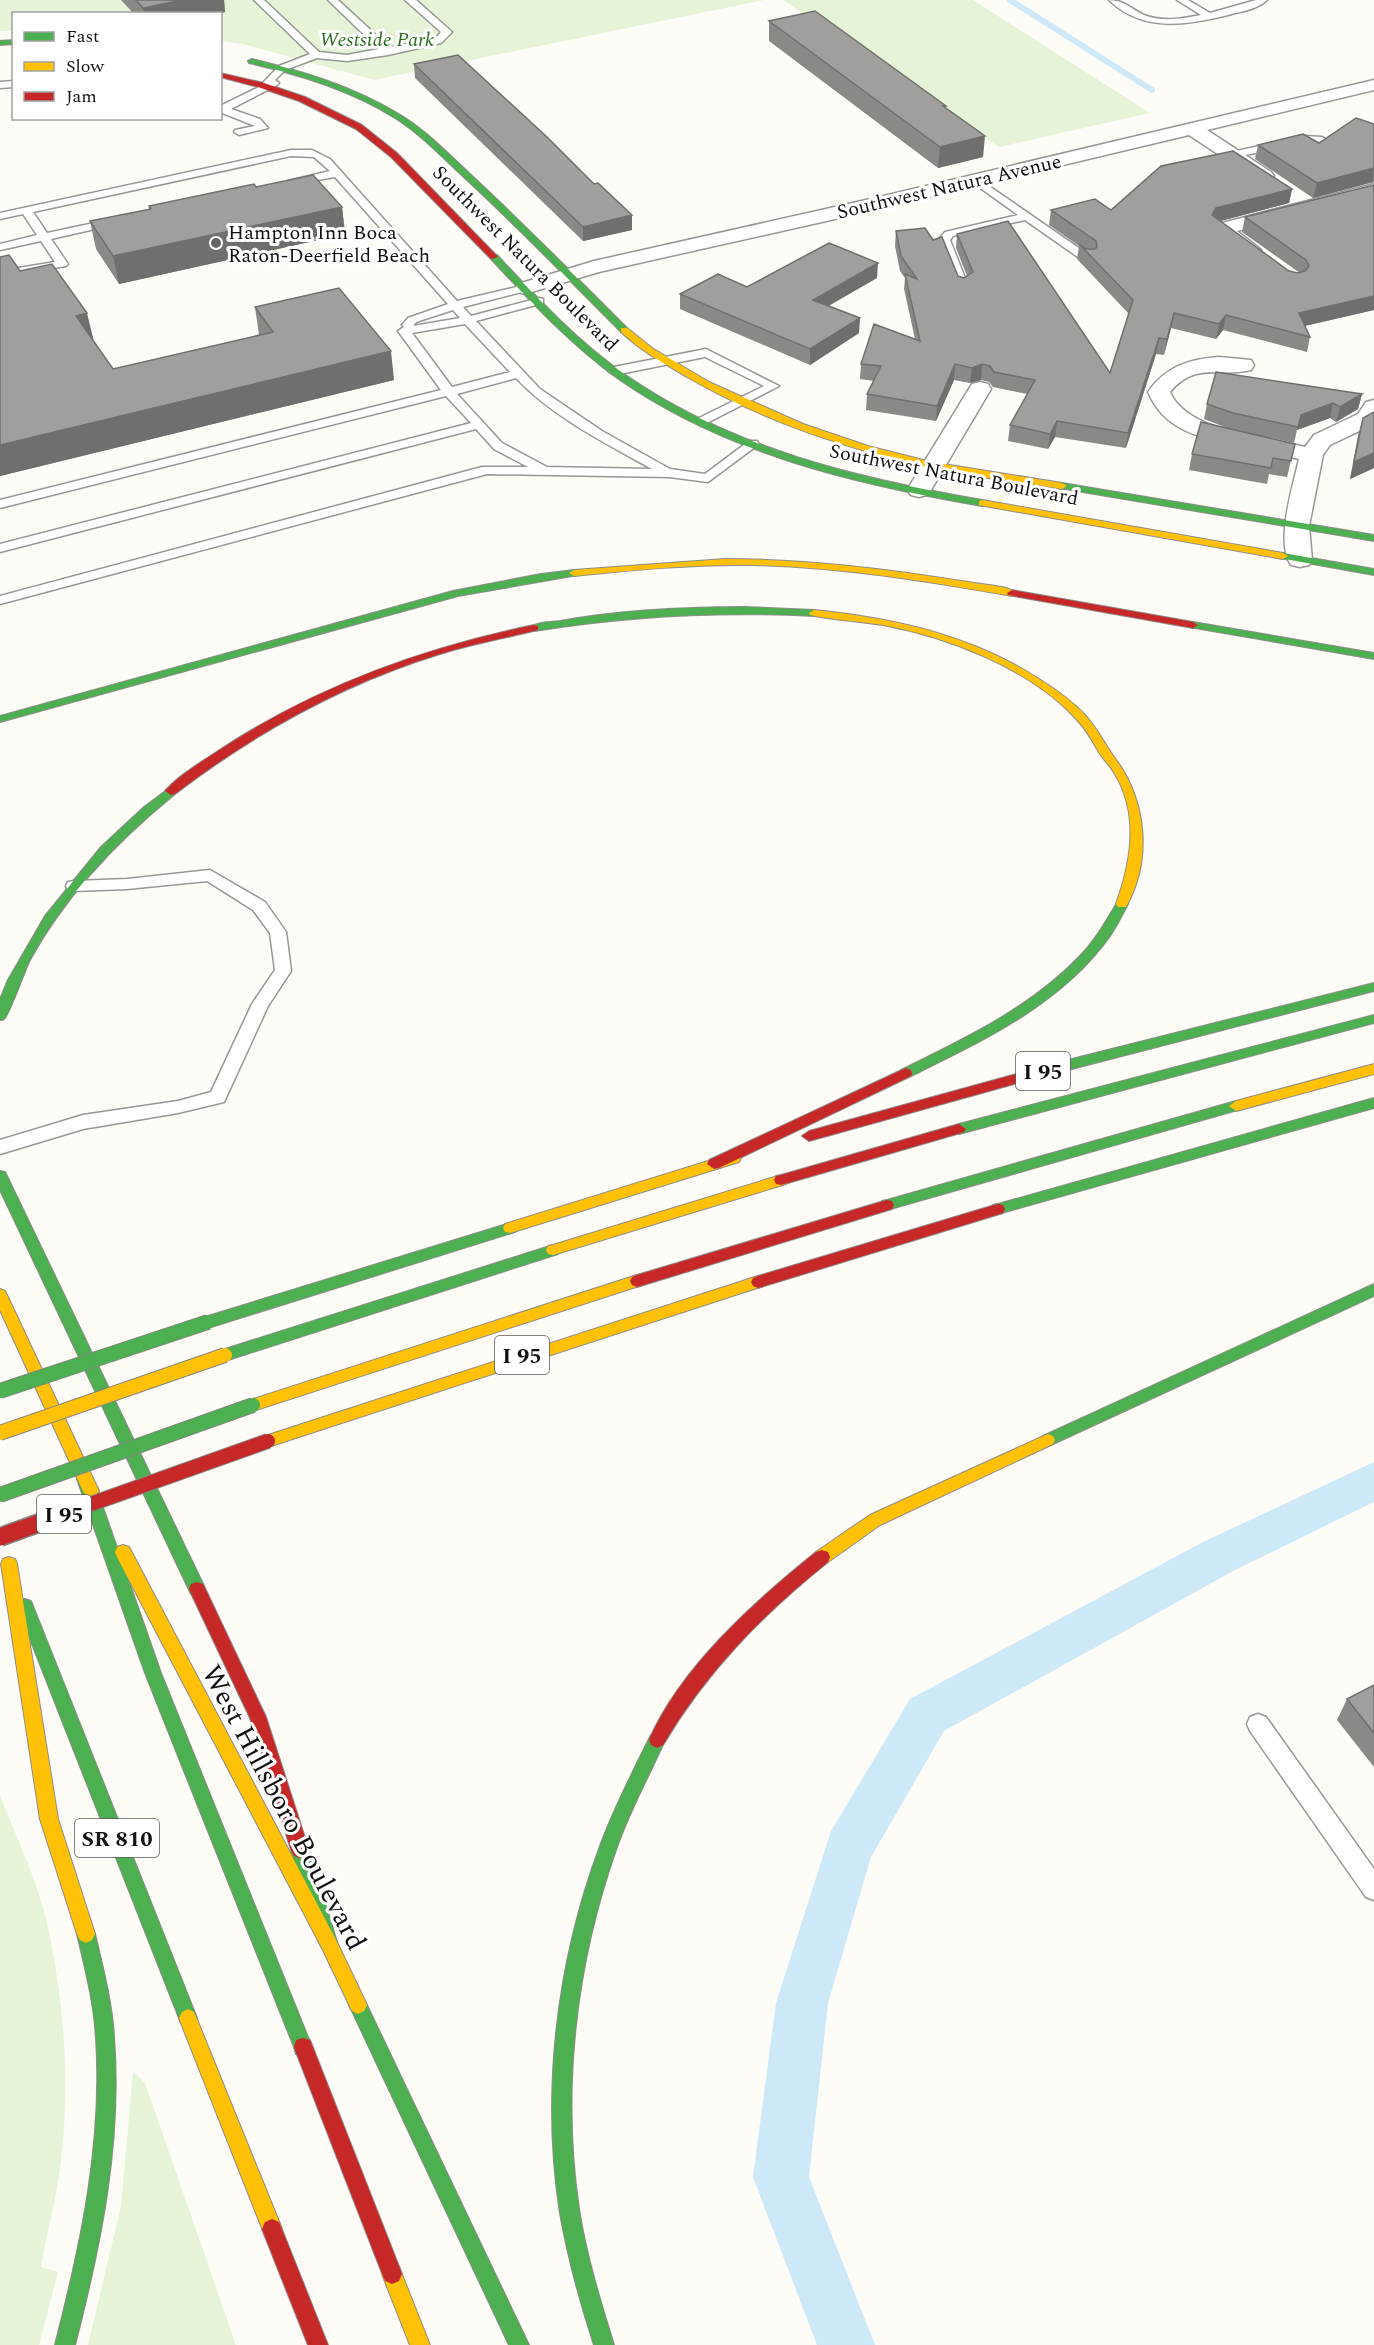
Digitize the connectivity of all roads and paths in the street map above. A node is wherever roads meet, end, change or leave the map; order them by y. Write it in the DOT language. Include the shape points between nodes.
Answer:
graph roads {
  1 [pos="260,0"];
  2 [pos="333,0"];
  3 [pos="411,0"];
  4 [pos="1114,0"];
  5 [pos="1182,0"];
  6 [pos="1262,0"];
  7 [pos="1208,16"];
  8 [pos="388,52"];
  9 [pos="316,55"];
  10 [pos="331,57"];
  11 [pos="235,58"];
  12 [pos="282,68"];
  13 [pos="300,74"];
  14 [pos="222,76"];
  15 [pos="1374,85"];
  16 [pos="263,86"];
  17 [pos="1374,104"];
  18 [pos="222,108"];
  19 [pos="1191,128"];
  20 [pos="239,132"];
  21 [pos="1322,140"];
  22 [pos="1212,151"];
  23 [pos="1233,155"];
  24 [pos="337,173"];
  25 [pos="976,180"];
  26 [pos="278,186"];
  27 [pos="1374,190"];
  28 [pos="996,194"];
  29 [pos="1308,205"];
  30 [pos="26,210"];
  31 [pos="0,216"];
  32 [pos="1028,216"];
  33 [pos="127,219"];
  34 [pos="45,237"];
  35 [pos="794,242"];
  36 [pos="700,243"];
  37 [pos="0,247"];
  38 [pos="717,260"];
  39 [pos="1089,261"];
  40 [pos="1267,261"];
  41 [pos="0,274"];
  42 [pos="568,275"];
  43 [pos="611,284"];
  44 [pos="963,288"];
  45 [pos="584,291"];
  46 [pos="532,295"];
  47 [pos="456,305"];
  48 [pos="468,320"];
  49 [pos="404,331"];
  50 [pos="664,361"];
  51 [pos="1243,365"];
  52 [pos="614,371"];
  53 [pos="519,373"];
  54 [pos="980,389"];
  55 [pos="449,392"];
  56 [pos="741,402"];
  57 [pos="1370,402"];
  58 [pos="701,422"];
  59 [pos="479,425"];
  60 [pos="753,444"];
  61 [pos="1311,455"];
  62 [pos="933,465"];
  63 [pos="547,471"];
  64 [pos="669,473"];
  65 [pos="920,490"];
  66 [pos="0,504"];
  67 [pos="1297,526"];
  68 [pos="1374,538"];
  69 [pos="0,548"];
  70 [pos="1300,560"];
  71 [pos="1374,572"];
  72 [pos="0,600"];
  73 [pos="1374,656"];
  74 [pos="0,719"];
  75 [pos="74,886"];
  76 [pos="1374,987"];
  77 [pos="0,1016"];
  78 [pos="1374,1019"];
  79 [pos="1374,1069"];
  80 [pos="1374,1103"];
  81 [pos="0,1148"];
  82 [pos="714,1164"];
  83 [pos="0,1176"];
  84 [pos="1374,1290"];
  85 [pos="0,1295"];
  86 [pos="62,1369"];
  87 [pos="0,1383"];
  88 [pos="0,1390"];
  89 [pos="0,1433"];
  90 [pos="85,1479"];
  91 [pos="128,1491"];
  92 [pos="0,1495"];
  93 [pos="0,1537"];
  94 [pos="8,1551"];
  95 [pos="1258,1724"];
  96 [pos="1374,1889"];
  97 [pos="328,1942"];
  98 [pos="65,2345"];
  99 [pos="318,2345"];
  100 [pos="420,2345"];
  101 [pos="519,2345"];
  102 [pos="604,2345"];
  1 -- 9 [label="lane"];
  2 -- 8 [label="lane"];
  3 -- 8 [label="lane" via="447,32 438,40"];
  4 -- 7 [label="lane" via="1143,18 1163,23"];
  5 -- 7 [label="lane"];
  6 -- 7 [label="lane"];
  8 -- 10 [label="lane"];
  9 -- 10 [label="lane"];
  9 -- 12 [label="lane"];
  10 -- 13 [label="lane"];
  11 -- 12 [label="main road, Southwest Natura Boulevard"];
  12 -- 13 [label="main road, Southwest Natura Boulevard"];
  12 -- 16 [label="lane"];
  13 -- 16 [label="lane"];
  13 -- 42 [label="main road, Southwest Natura Boulevard" via="396,115 491,198"];
  14 -- 16 [label="main road, Southwest Natura Boulevard"];
  15 -- 19 [label="street, Southwest Natura Avenue"];
  16 -- 18 [label="lane"];
  16 -- 46 [label="main road, Southwest Natura Boulevard" via="319,106 378,140"];
  17 -- 22 [label="street, Southwest Natura Avenue"];
  18 -- 20 [label="lane" via="256,121 262,128"];
  19 -- 22 [label="street"];
  19 -- 25 [label="street, Southwest Natura Avenue"];
  21 -- 23 [label="lane" via="1305,139"];
  22 -- 23 [label="street"];
  22 -- 28 [label="street, Southwest Natura Avenue"];
  23 -- 29 [label="street"];
  24 -- 26 [label="lane"];
  24 -- 30 [label="lane" via="323,156 291,153"];
  24 -- 47 [label="lane"];
  25 -- 28 [label="lane"];
  25 -- 36 [label="street, Southwest Natura Avenue"];
  27 -- 29 [label="street"];
  28 -- 32 [label="lane"];
  28 -- 35 [label="street, Southwest Natura Avenue"];
  29 -- 40 [label="street" via="1221,229"];
  30 -- 31 [label="lane"];
  30 -- 34 [label="lane"];
  32 -- 39 [label="lane"];
  32 -- 44 [label="lane" via="949,234 944,240"];
  33 -- 34 [label="lane"];
  34 -- 37 [label="lane"];
  34 -- 41 [label="lane" via="62,264"];
  36 -- 38 [label="street"];
  36 -- 42 [label="street, Southwest Natura Avenue"];
  42 -- 45 [label="main road, Southwest Natura Boulevard"];
  42 -- 46 [label="street, Southwest Natura Avenue"];
  43 -- 45 [label="street"];
  45 -- 46 [label="street"];
  45 -- 50 [label="main road, Southwest Natura Boulevard" via="635,341"];
  46 -- 47 [label="lane"];
  46 -- 48 [label="lane"];
  46 -- 52 [label="main road, Southwest Natura Boulevard"];
  47 -- 48 [label="lane"];
  47 -- 49 [label="lane" via="412,320"];
  48 -- 49 [label="lane"];
  48 -- 53 [label="lane"];
  49 -- 55 [label="lane"];
  50 -- 52 [label="lane"];
  50 -- 56 [label="main road, Southwest Natura Boulevard"];
  50 -- 56 [label="lane" via="706,353 773,386"];
  51 -- 61 [label="street" via="1211,363 1190,367 1168,378 1159,392 1165,407 1199,429"];
  52 -- 58 [label="main road, Southwest Natura Boulevard"];
  53 -- 55 [label="lane"];
  53 -- 64 [label="lane" via="536,393 560,410"];
  54 -- 62 [label="street"];
  55 -- 59 [label="lane"];
  55 -- 66 [label="lane"];
  56 -- 58 [label="lane"];
  56 -- 62 [label="main road, Southwest Natura Boulevard" via="843,442"];
  57 -- 61 [label="street" via="1367,419 1322,440"];
  58 -- 60 [label="main road, Southwest Natura Boulevard"];
  59 -- 63 [label="lane" via="498,446"];
  59 -- 69 [label="lane"];
  60 -- 64 [label="lane" via="708,478"];
  60 -- 65 [label="main road, Southwest Natura Boulevard" via="833,471"];
  61 -- 67 [label="street"];
  62 -- 65 [label="street"];
  62 -- 67 [label="main road, Southwest Natura Boulevard"];
  63 -- 64 [label="lane"];
  63 -- 72 [label="lane" via="487,470"];
  65 -- 70 [label="main road, Southwest Natura Boulevard"];
  67 -- 68 [label="main road, Southwest Natura Boulevard"];
  67 -- 70 [label="street"];
  70 -- 71 [label="main road, Southwest Natura Boulevard"];
  73 -- 74 [label="main road" via="902,574 775,563 659,564 541,577 457,593"];
  75 -- 77 [label="main road" via="23,964"];
  75 -- 81 [label="lane" via="210,875 259,906 278,932 283,971 260,1004 218,1097 83,1122"];
  75 -- 82 [label="main road" via="122,834 181,781 279,717 371,674 506,633 663,611 744,609 823,613 930,632 983,652 1029,676 1066,704 1098,737 1131,796 1138,837 1137,858 1112,922 1079,963 1000,1025"];
  76 -- 82 [label="main road, I 95" via="1081,1061"];
  78 -- 89 [label="main road, bridge" via="800,1174 225,1355"];
  79 -- 92 [label="main road, bridge" via="1069,1150 735,1249 253,1405"];
  80 -- 91 [label="main road, I 95, bridge" via="907,1235 569,1340"];
  82 -- 86 [label="main road, I 95, bridge"];
  83 -- 97 [label="main road" via="258,1716"];
  84 -- 102 [label="main road" via="875,1520 837,1545 767,1603 705,1668 654,1746 611,1835 581,1927 572,1980 564,2038 562,2136 577,2249"];
  85 -- 90 [label="main road, West Hillsboro Boulevard"];
  86 -- 87 [label="main road, bridge"];
  86 -- 88 [label="main road, I 95, bridge"];
  90 -- 97 [label="main road, West Hillsboro Boulevard"];
  90 -- 100 [label="main road" via="153,1673"];
  91 -- 93 [label="main road, I 95, bridge"];
  91 -- 94 [label="main road, bridge"];
  94 -- 98 [label="main road" via="51,1829 93,1957 107,2054 97,2195"];
  94 -- 99 [label="main road, SR 810"];
  95 -- 96 [label="lane"];
  97 -- 101 [label="main road, West Hillsboro Boulevard"];
}
